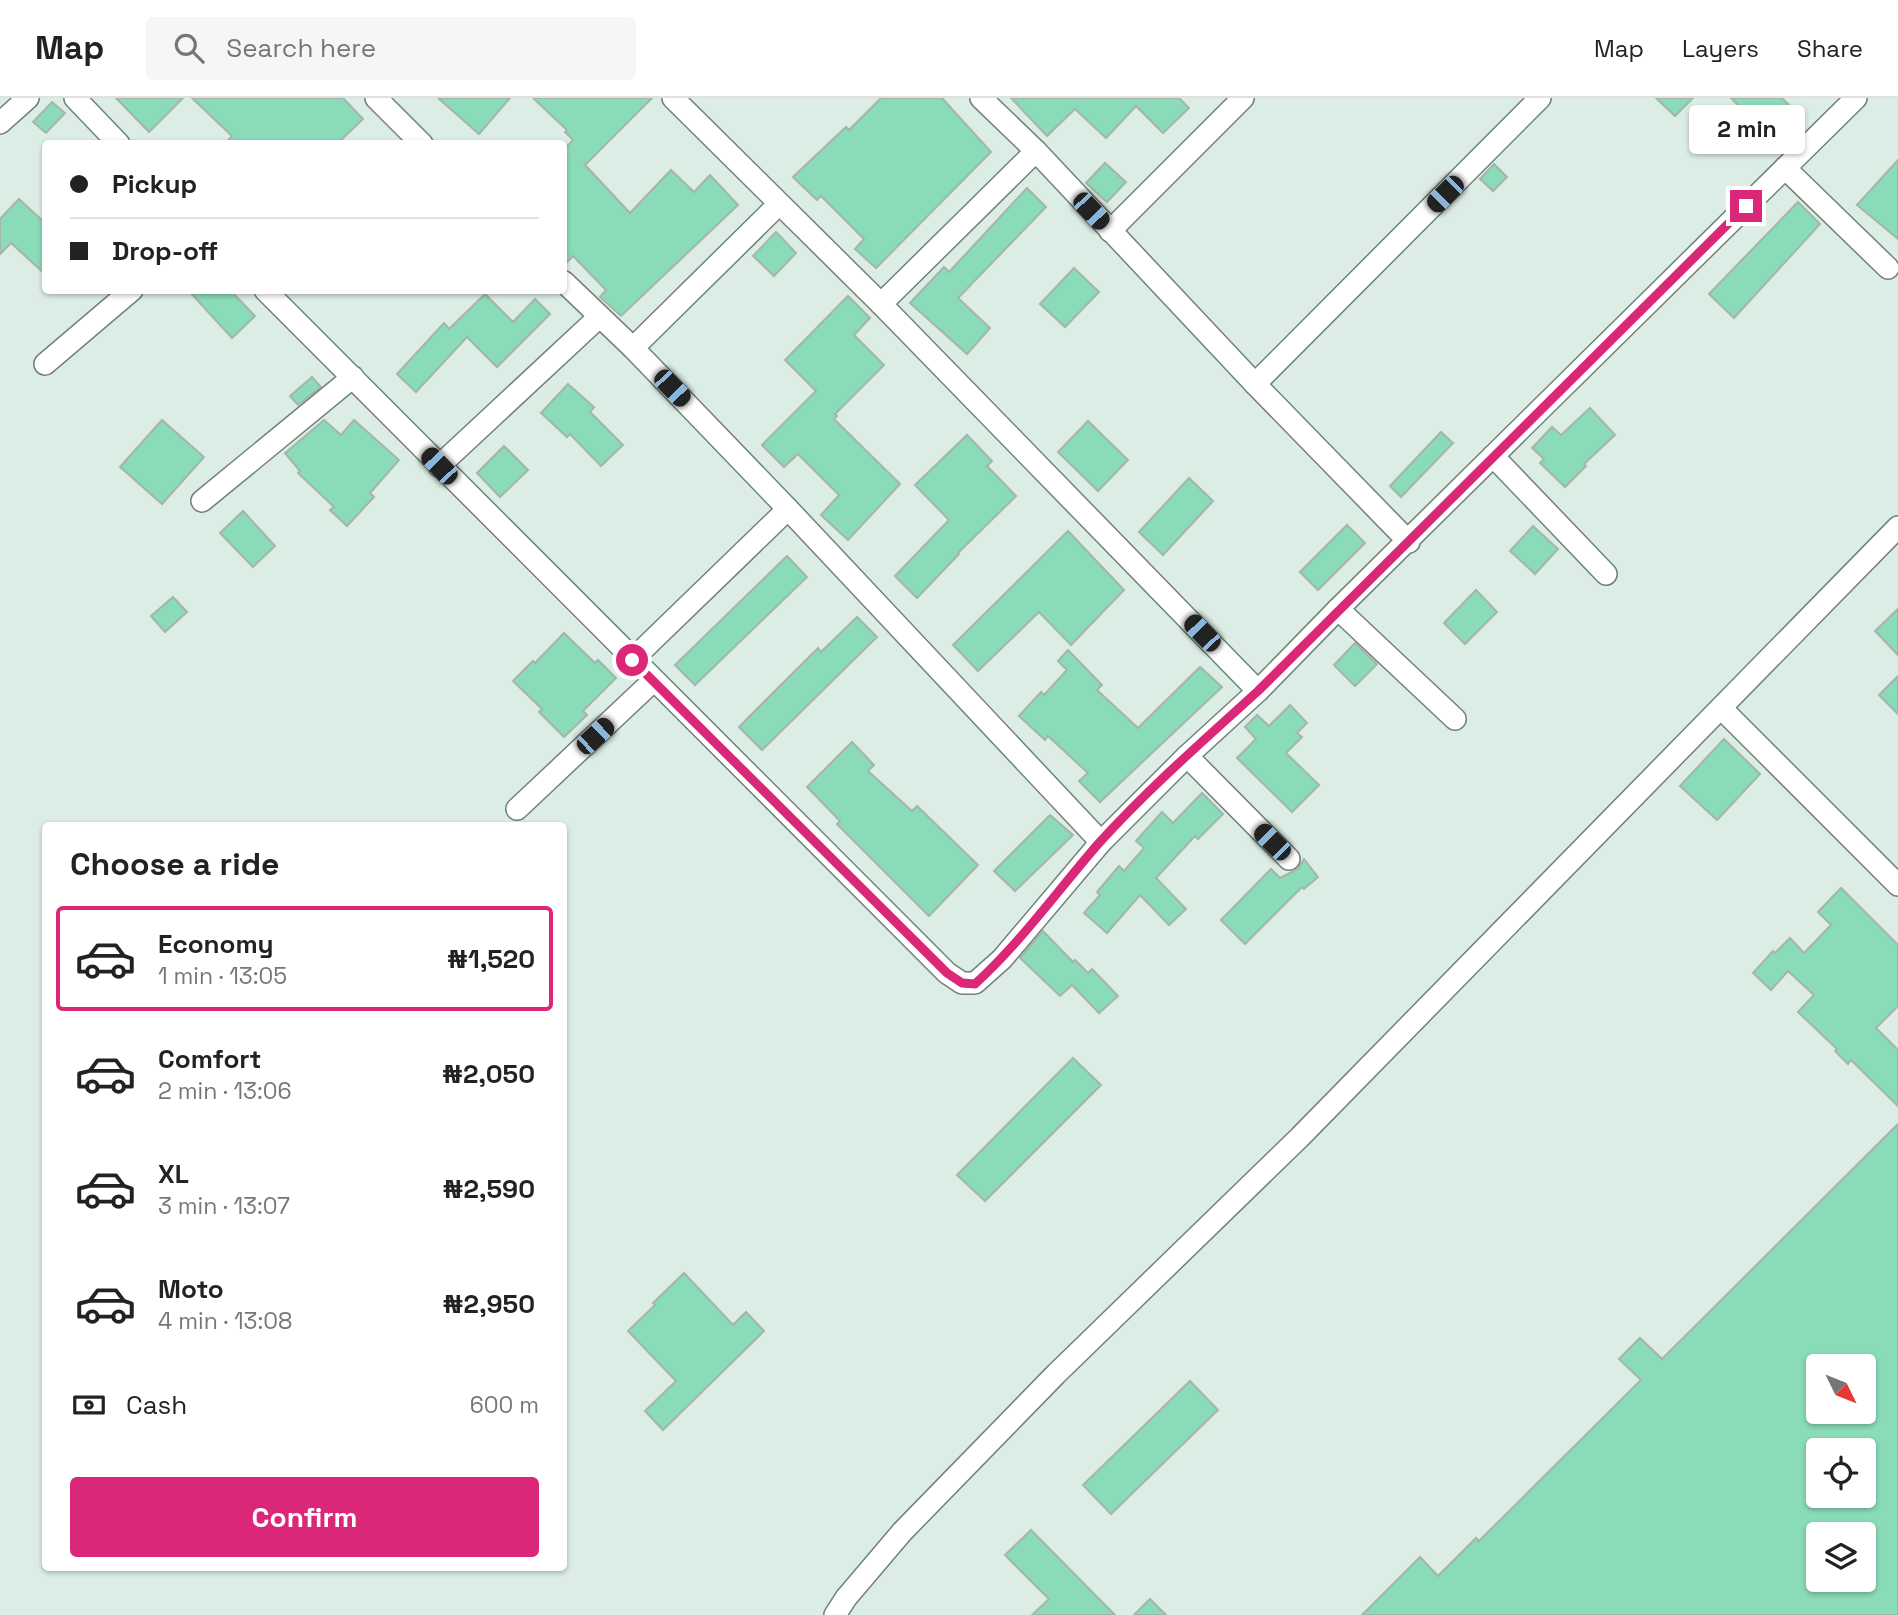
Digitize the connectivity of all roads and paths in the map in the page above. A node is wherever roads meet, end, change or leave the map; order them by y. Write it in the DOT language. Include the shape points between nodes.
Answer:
graph roads {
  1 [pos="27,98"];
  2 [pos="75,98"];
  3 [pos="376,98"];
  4 [pos="673,98"];
  5 [pos="981,98"];
  6 [pos="1243,98"];
  7 [pos="1540,98"];
  8 [pos="1856,98"];
  9 [pos="0,123"];
  10 [pos="115,140"];
  11 [pos="418,140"];
  12 [pos="1037,151"];
  13 [pos="1785,168"];
  14 [pos="779,204"];
  15 [pos="1110,231"];
  16 [pos="1888,268"];
  17 [pos="567,285"];
  18 [pos="127,294"];
  19 [pos="269,294"];
  20 [pos="881,304"];
  21 [pos="599,317"];
  22 [pos="633,348"];
  23 [pos="45,364"];
  24 [pos="353,377"];
  25 [pos="1255,384"];
  26 [pos="1493,456"];
  27 [pos="439,466"];
  28 [pos="202,501"];
  29 [pos="788,509"];
  30 [pos="1898,527"];
  31 [pos="1409,542"];
  32 [pos="1606,574"];
  33 [pos="1338,609"];
  34 [pos="632,660"];
  35 [pos="653,681"];
  36 [pos="1258,691"];
  37 [pos="1721,708"];
  38 [pos="1455,719"];
  39 [pos="1187,756"];
  40 [pos="517,809"];
  41 [pos="1101,842"];
  42 [pos="1289,859"];
  43 [pos="1898,885"];
  44 [pos="835,1615"];
  1 -- 9 [label="street"];
  2 -- 10 [label="street"];
  3 -- 11 [label="street"];
  4 -- 14 [label="street"];
  5 -- 12 [label="street"];
  6 -- 15 [label="street"];
  7 -- 25 [label="street"];
  8 -- 13 [label="street"];
  12 -- 15 [label="street"];
  12 -- 20 [label="street"];
  13 -- 16 [label="street"];
  13 -- 26 [label="street"];
  14 -- 20 [label="street"];
  14 -- 22 [label="street"];
  15 -- 25 [label="street"];
  17 -- 21 [label="street"];
  18 -- 23 [label="street"];
  19 -- 24 [label="street"];
  20 -- 36 [label="street"];
  21 -- 22 [label="street"];
  21 -- 27 [label="street"];
  22 -- 29 [label="street"];
  24 -- 27 [label="street"];
  24 -- 28 [label="street"];
  25 -- 31 [label="street"];
  26 -- 31 [label="street"];
  26 -- 32 [label="street"];
  27 -- 34 [label="street"];
  29 -- 34 [label="street"];
  29 -- 41 [label="street"];
  30 -- 37 [label="street"];
  31 -- 33 [label="street"];
  33 -- 36 [label="street"];
  33 -- 38 [label="street"];
  34 -- 35 [label="street"];
  35 -- 40 [label="street"];
  35 -- 41 [label="street" via="962,983 975,984 1002,959"];
  36 -- 39 [label="street"];
  37 -- 43 [label="street"];
  37 -- 44 [label="street" via="1300,1138 1056,1374 902,1532"];
  39 -- 41 [label="street"];
  39 -- 42 [label="street"];
}
